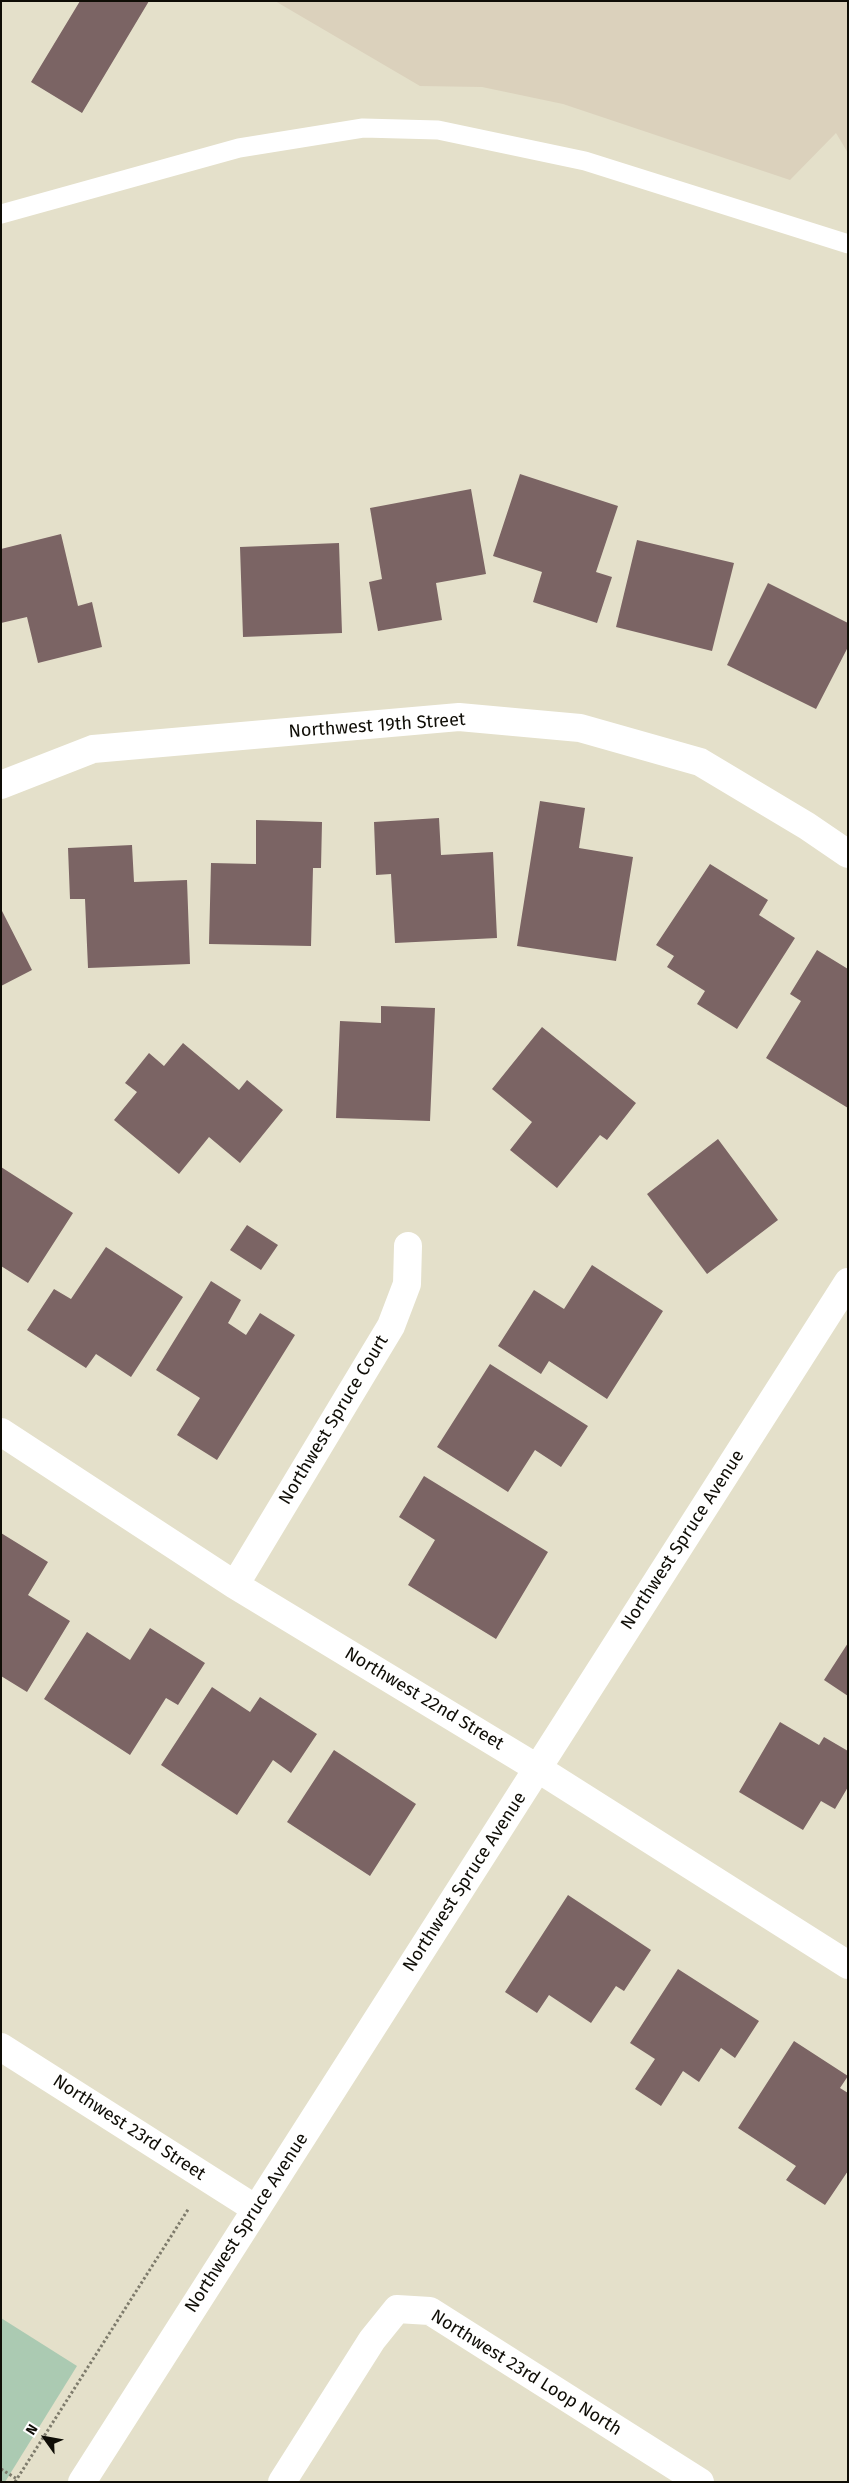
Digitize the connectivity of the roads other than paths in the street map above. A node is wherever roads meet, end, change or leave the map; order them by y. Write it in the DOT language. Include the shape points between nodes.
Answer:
graph roads {
  1 [pos="1,214"];
  2 [pos="848,244"];
  3 [pos="1,785"];
  4 [pos="848,854"];
  5 [pos="408,1246"];
  6 [pos="848,1282"];
  7 [pos="1,1432"];
  8 [pos="235,1585"];
  9 [pos="537,1768"];
  10 [pos="848,1965"];
  11 [pos="1,2047"];
  12 [pos="256,2209"];
  13 [pos="82,2482"];
  14 [pos="282,2482"];
  15 [pos="700,2482"];
  1 -- 2 [label="lane" via="239,148 363,128 438,130 585,162"];
  3 -- 4 [label="street, Northwest 19th Street" via="93,749 458,717 580,728 700,762"];
  5 -- 8 [label="street, Northwest Spruce Court" via="407,1284 391,1326"];
  6 -- 9 [label="street, Northwest Spruce Avenue"];
  7 -- 8 [label="street, Northwest 22nd Street"];
  8 -- 9 [label="street, Northwest 22nd Street"];
  9 -- 10 [label="street, Northwest 22nd Street"];
  9 -- 12 [label="street, Northwest Spruce Avenue"];
  11 -- 12 [label="street, Northwest 23rd Street"];
  12 -- 13 [label="street, Northwest Spruce Avenue"];
  14 -- 15 [label="street, Northwest 23rd Loop North" via="372,2340 397,2309 430,2311"];
}
